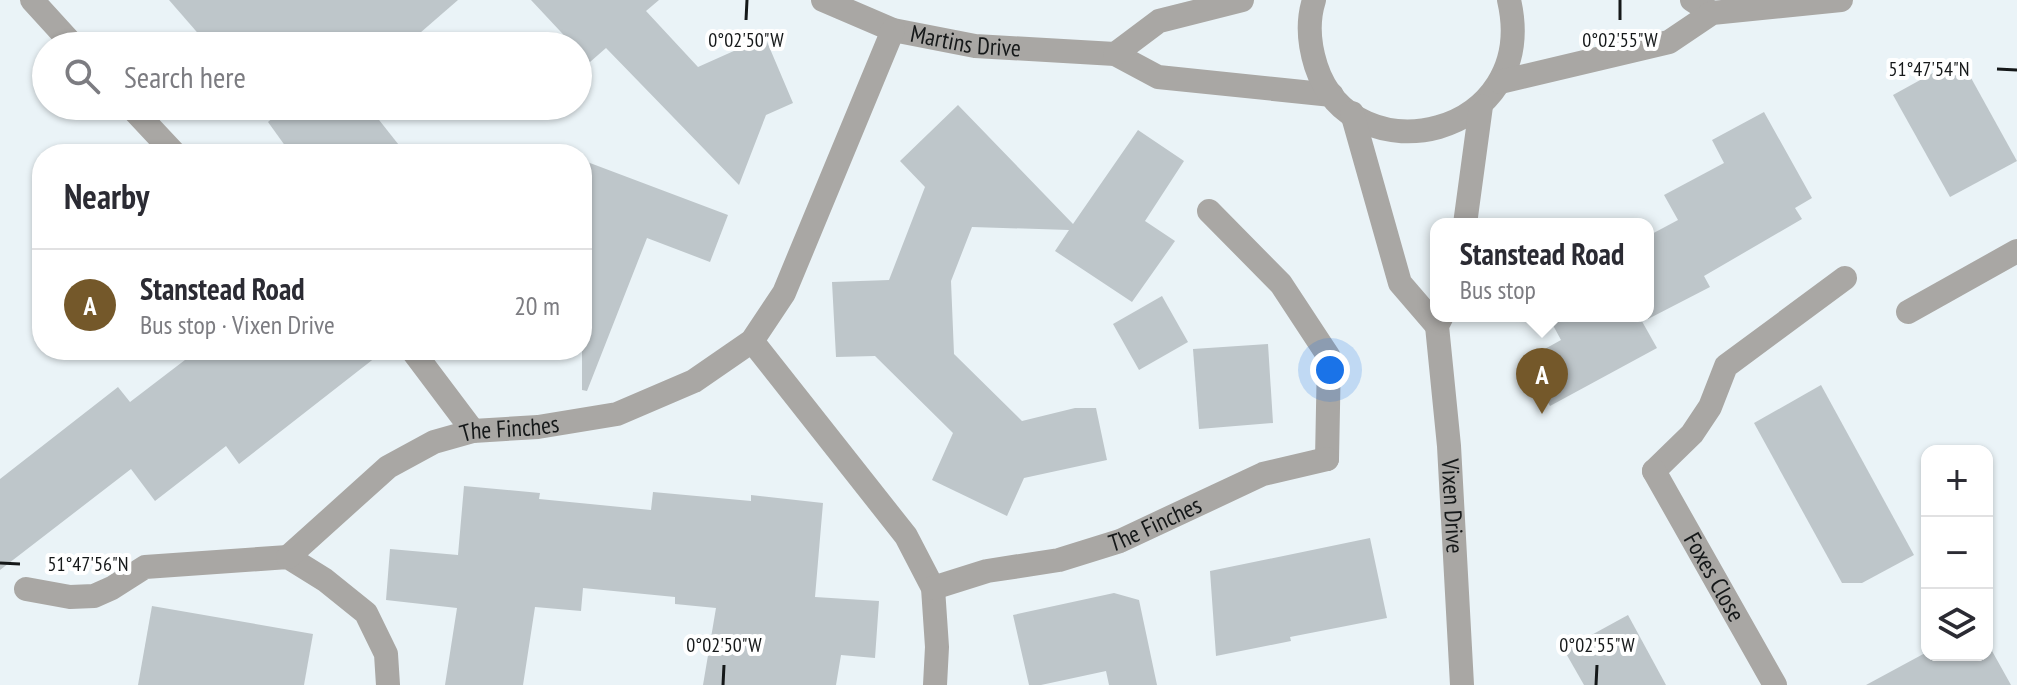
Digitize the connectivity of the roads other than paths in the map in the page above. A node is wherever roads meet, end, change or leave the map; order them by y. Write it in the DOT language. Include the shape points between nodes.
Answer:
graph roads {
  1 [pos="32,0"];
  2 [pos="823,0"];
  3 [pos="1242,0"];
  4 [pos="1314,0"];
  5 [pos="1509,0"];
  6 [pos="1841,0"];
  7 [pos="1702,7"];
  8 [pos="893,30"];
  9 [pos="61,32"];
  10 [pos="1115,54"];
  11 [pos="1500,82"];
  12 [pos="1332,95"];
  13 [pos="1481,106"];
  14 [pos="1352,113"];
  15 [pos="143,120"];
  16 [pos="166,144"];
  17 [pos="1209,211"];
  18 [pos="1466,218"];
  19 [pos="2017,251"];
  20 [pos="1845,278"];
  21 [pos="1430,312"];
  22 [pos="1908,312"];
  23 [pos="1439,322"];
  24 [pos="752,341"];
  25 [pos="420,360"];
  26 [pos="473,431"];
  27 [pos="288,557"];
  28 [pos="933,588"];
  29 [pos="26,589"];
  30 [pos="388,685"];
  31 [pos="935,685"];
  32 [pos="1462,685"];
  33 [pos="1775,685"];
  1 -- 9 [label="street"];
  2 -- 8 [label="street, Martins Drive"];
  3 -- 10 [label="street" via="1159,21"];
  4 -- 12 [label="street" via="1310,48"];
  5 -- 11 [label="street" via="1512,54"];
  6 -- 7 [label="street"];
  7 -- 11 [label="street" via="1669,42"];
  8 -- 10 [label="street, Martins Drive" via="975,46"];
  8 -- 24 [label="street, The Finches" via="784,293"];
  10 -- 12 [label="street, Martins Drive" via="1158,77"];
  11 -- 13 [label="street"];
  12 -- 14 [label="street"];
  13 -- 14 [label="street" via="1456,122 1426,131 1374,125"];
  13 -- 18 [label="street"];
  14 -- 21 [label="street, Vixen Drive" via="1400,283"];
  15 -- 16 [label="street"];
  17 -- 28 [label="street, The Finches" via="1281,284 1329,357 1327,459 1263,474 1120,541"];
  19 -- 22 [label="street"];
  20 -- 33 [label="street, Foxes Close" via="1726,366 1710,407 1692,434 1654,471"];
  23 -- 32 [label="street, Vixen Drive"];
  24 -- 26 [label="street, The Finches" via="694,381 617,414"];
  24 -- 28 [label="street" via="906,536"];
  25 -- 26 [label="street"];
  26 -- 27 [label="street, The Finches" via="434,442 388,467"];
  27 -- 29 [label="street" via="145,567 94,596"];
  27 -- 30 [label="street" via="366,613 386,654"];
  28 -- 31 [label="street"];
}
